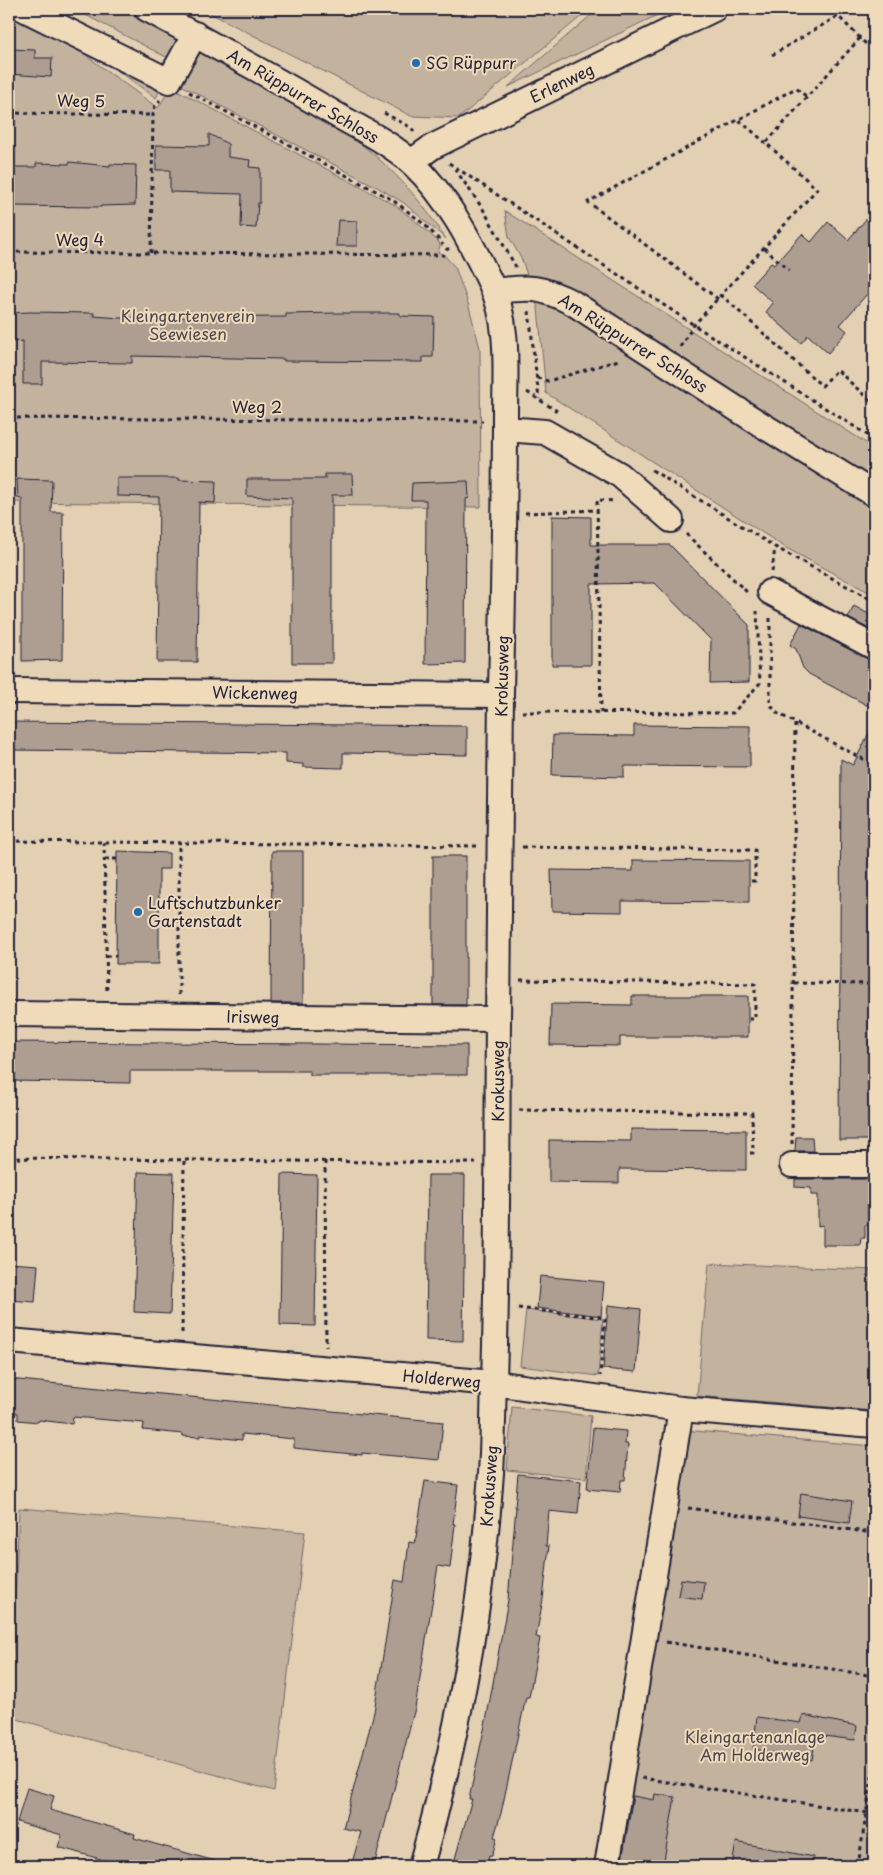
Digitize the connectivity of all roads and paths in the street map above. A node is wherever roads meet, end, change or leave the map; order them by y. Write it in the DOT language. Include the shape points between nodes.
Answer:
graph roads {
  1 [pos="24,9"];
  2 [pos="714,9"];
  3 [pos="841,9"];
  4 [pos="151,10"];
  5 [pos="838,16"];
  6 [pos="195,34"];
  7 [pos="860,38"];
  8 [pos="874,52"];
  9 [pos="772,55"];
  10 [pos="165,91"];
  11 [pos="807,98"];
  12 [pos="9,113"];
  13 [pos="153,115"];
  14 [pos="739,120"];
  15 [pos="766,143"];
  16 [pos="411,162"];
  17 [pos="453,166"];
  18 [pos="764,248"];
  19 [pos="447,249"];
  20 [pos="9,252"];
  21 [pos="151,253"];
  22 [pos="444,255"];
  23 [pos="789,270"];
  24 [pos="494,291"];
  25 [pos="721,295"];
  26 [pos="718,299"];
  27 [pos="694,325"];
  28 [pos="638,345"];
  29 [pos="505,378"];
  30 [pos="537,378"];
  31 [pos="874,404"];
  32 [pos="564,415"];
  33 [pos="9,418"];
  34 [pos="505,425"];
  35 [pos="874,439"];
  36 [pos="648,468"];
  37 [pos="874,494"];
  38 [pos="618,502"];
  39 [pos="597,510"];
  40 [pos="554,511"];
  41 [pos="671,520"];
  42 [pos="774,547"];
  43 [pos="759,596"];
  44 [pos="874,601"];
  45 [pos="874,647"];
  46 [pos="9,690"];
  47 [pos="501,704"];
  48 [pos="601,713"];
  49 [pos="795,722"];
  50 [pos="874,764"];
  51 [pos="9,841"];
  52 [pos="104,842"];
  53 [pos="179,843"];
  54 [pos="499,846"];
  55 [pos="105,859"];
  56 [pos="117,859"];
  57 [pos="749,880"];
  58 [pos="106,956"];
  59 [pos="116,956"];
  60 [pos="499,980"];
  61 [pos="794,983"];
  62 [pos="874,984"];
  63 [pos="9,1014"];
  64 [pos="107,1015"];
  65 [pos="179,1016"];
  66 [pos="498,1019"];
  67 [pos="748,1019"];
  68 [pos="499,1110"];
  69 [pos="746,1153"];
  70 [pos="9,1158"];
  71 [pos="184,1159"];
  72 [pos="325,1161"];
  73 [pos="498,1163"];
  74 [pos="792,1165"];
  75 [pos="874,1165"];
  76 [pos="497,1305"];
  77 [pos="9,1341"];
  78 [pos="181,1357"];
  79 [pos="326,1369"];
  80 [pos="494,1383"];
  81 [pos="599,1397"];
  82 [pos="681,1409"];
  83 [pos="874,1425"];
  84 [pos="682,1507"];
  85 [pos="9,1526"];
  86 [pos="874,1533"];
  87 [pos="9,1587"];
  88 [pos="660,1640"];
  89 [pos="874,1676"];
  90 [pos="874,1764"];
  91 [pos="638,1778"];
  92 [pos="866,1812"];
  93 [pos="874,1814"];
  94 [pos="9,1861"];
  95 [pos="29,1866"];
  96 [pos="422,1866"];
  97 [pos="607,1866"];
  98 [pos="858,1866"];
  1 -- 10 [label="street"];
  2 -- 16 [label="street, Erlenweg" via="432,147"];
  3 -- 5 [label="path"];
  4 -- 6 [label="street, Am Rüppurrer Schloss"];
  5 -- 7 [label="path"];
  5 -- 9 [label="path"];
  6 -- 10 [label="street"];
  6 -- 16 [label="street, Am Rüppurrer Schloss" via="379,140"];
  7 -- 8 [label="path"];
  7 -- 11 [label="path"];
  10 -- 13 [label="path"];
  10 -- 19 [label="path" via="391,199 415,216"];
  11 -- 14 [label="path" via="796,88"];
  11 -- 15 [label="path"];
  12 -- 13 [label="path, Weg 5"];
  13 -- 21 [label="path"];
  14 -- 15 [label="path"];
  14 -- 26 [label="path" via="588,202"];
  15 -- 18 [label="path" via="817,189"];
  16 -- 24 [label="street, Am Rüppurrer Schloss" via="453,214"];
  17 -- 27 [label="path"];
  18 -- 23 [label="path"];
  18 -- 25 [label="path"];
  20 -- 21 [label="path, Weg 4"];
  21 -- 22 [label="path, Weg 4"];
  24 -- 28 [label="street, Am Rüppurrer Schloss" via="535,288 554,293"];
  24 -- 29 [label="street, Krokusweg" via="501,313"];
  25 -- 26 [label="path"];
  25 -- 31 [label="path" via="822,386 836,370"];
  26 -- 27 [label="path"];
  27 -- 35 [label="path"];
  28 -- 30 [label="path" via="632,356 548,381"];
  28 -- 37 [label="street, Am Rüppurrer Schloss"];
  29 -- 32 [label="path"];
  29 -- 34 [label="street, Krokusweg"];
  33 -- 34 [label="path, Weg 2"];
  34 -- 41 [label="street" via="545,432 620,475"];
  34 -- 47 [label="street, Krokusweg"];
  36 -- 42 [label="path"];
  38 -- 39 [label="path" via="597,500"];
  39 -- 40 [label="path"];
  39 -- 48 [label="path"];
  41 -- 43 [label="path"];
  42 -- 43 [label="path"];
  42 -- 44 [label="path"];
  43 -- 45 [label="street"];
  43 -- 48 [label="path" via="760,683 733,713"];
  43 -- 49 [label="path" via="770,704 777,713"];
  46 -- 47 [label="street, Wickenweg"];
  47 -- 48 [label="path"];
  47 -- 54 [label="street, Krokusweg"];
  49 -- 50 [label="path"];
  49 -- 61 [label="path"];
  51 -- 52 [label="path"];
  52 -- 53 [label="path"];
  52 -- 55 [label="path"];
  53 -- 54 [label="path"];
  53 -- 65 [label="path"];
  54 -- 57 [label="path" via="755,850 755,880"];
  54 -- 60 [label="street, Krokusweg"];
  55 -- 56 [label="path"];
  55 -- 58 [label="path"];
  58 -- 59 [label="path"];
  58 -- 64 [label="path"];
  60 -- 66 [label="street, Krokusweg"];
  60 -- 67 [label="path" via="755,984 755,1019"];
  61 -- 62 [label="path"];
  61 -- 74 [label="path"];
  63 -- 64 [label="street, Irisweg"];
  64 -- 65 [label="street, Irisweg"];
  65 -- 66 [label="street, Irisweg"];
  66 -- 68 [label="street, Krokusweg"];
  68 -- 69 [label="path" via="752,1113 753,1153"];
  68 -- 73 [label="street, Krokusweg"];
  70 -- 71 [label="path"];
  71 -- 72 [label="path"];
  71 -- 78 [label="path"];
  72 -- 73 [label="path"];
  72 -- 79 [label="path"];
  73 -- 76 [label="street, Krokusweg"];
  74 -- 75 [label="street"];
  76 -- 80 [label="street, Krokusweg"];
  76 -- 81 [label="path" via="605,1318"];
  77 -- 78 [label="street, Holderweg"];
  78 -- 79 [label="street, Holderweg"];
  79 -- 80 [label="street, Holderweg"];
  80 -- 81 [label="street, Holderweg"];
  80 -- 96 [label="street, Krokusweg" via="487,1516 469,1660 453,1746"];
  81 -- 82 [label="street, Holderweg"];
  82 -- 83 [label="street, Holderweg"];
  82 -- 97 [label="street"];
  84 -- 86 [label="path"];
  85 -- 87 [label="path"];
  88 -- 89 [label="path"];
  90 -- 92 [label="path"];
  91 -- 92 [label="path"];
  92 -- 93 [label="path"];
  92 -- 98 [label="path"];
  94 -- 95 [label="path"];
}
